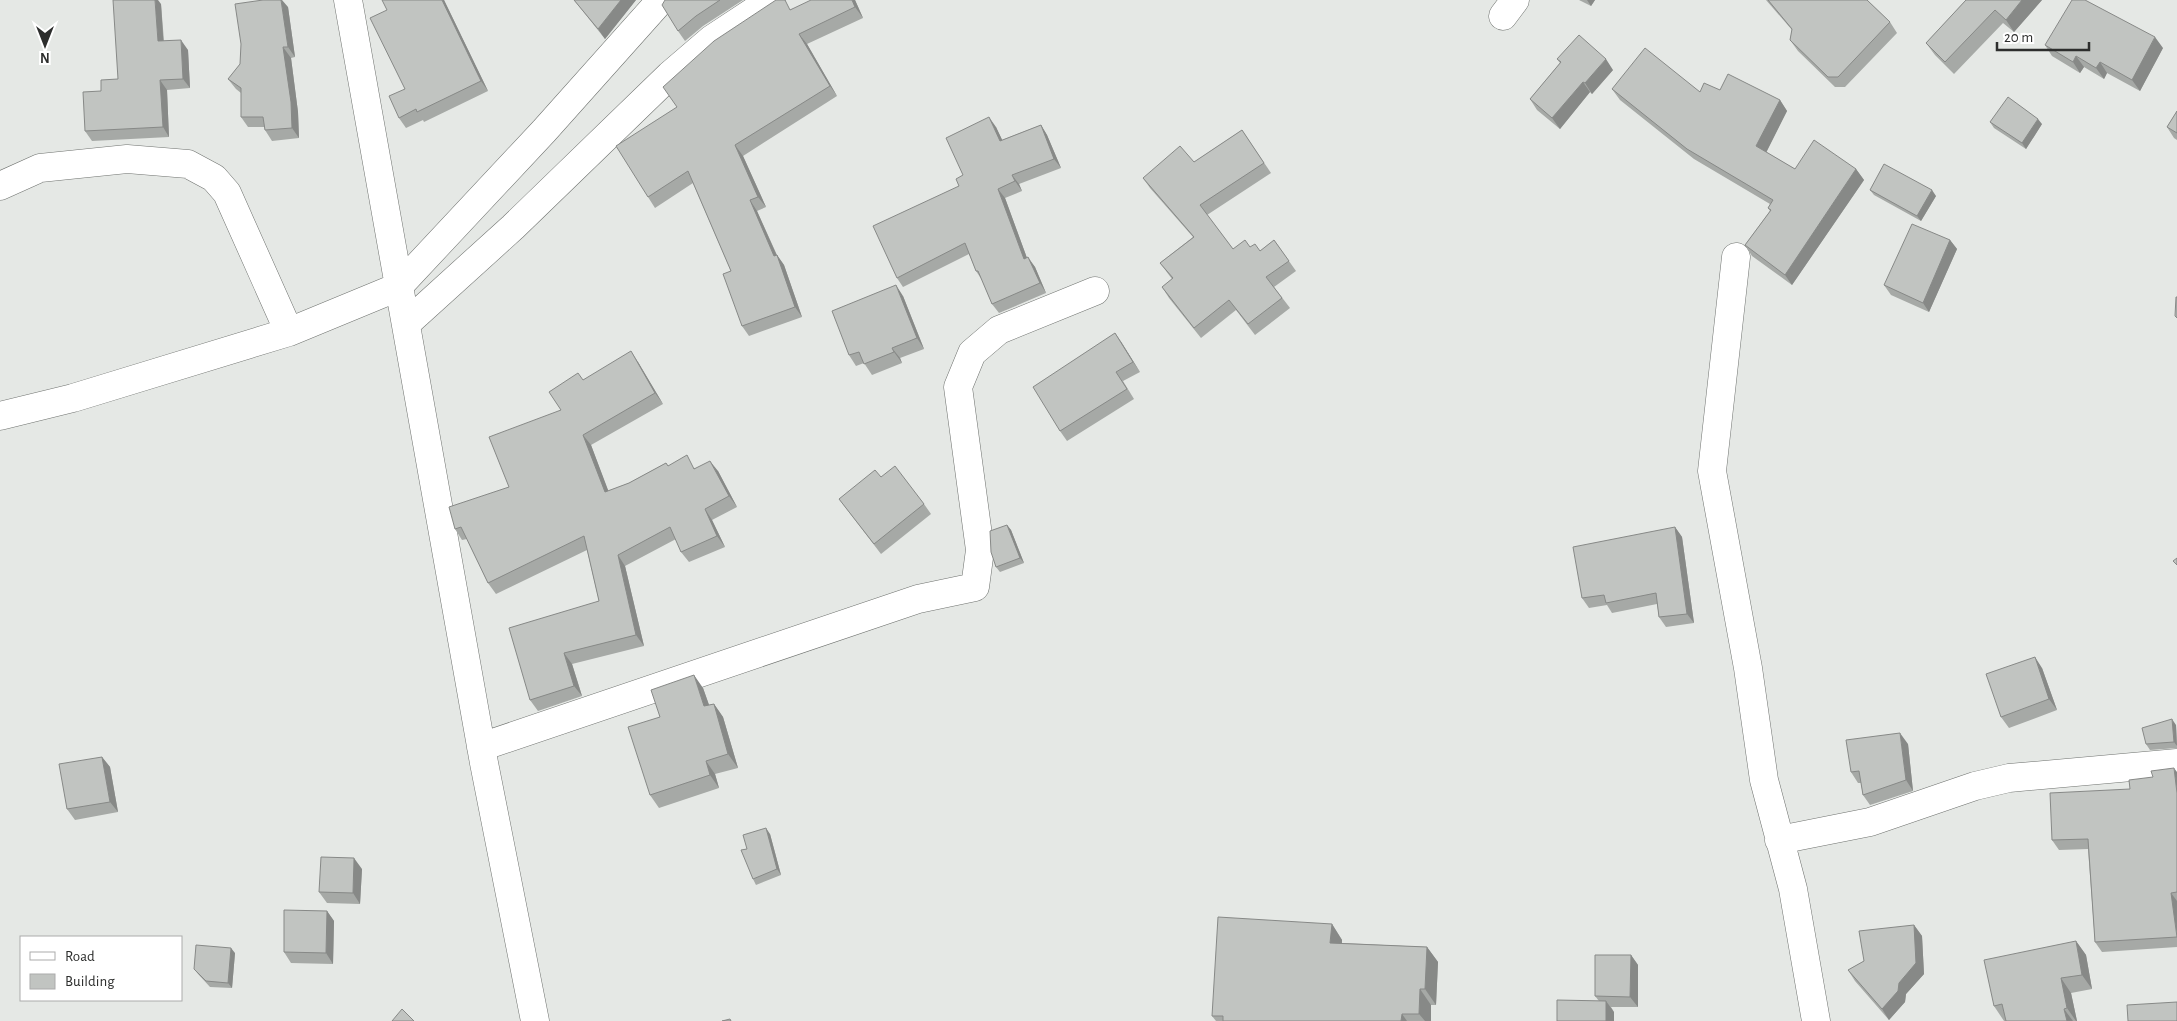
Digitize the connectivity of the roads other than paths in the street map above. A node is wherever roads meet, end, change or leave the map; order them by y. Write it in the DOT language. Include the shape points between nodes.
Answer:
graph roads {
  1 [pos="348,0"];
  2 [pos="661,0"];
  3 [pos="770,0"];
  4 [pos="0,186"];
  5 [pos="1736,257"];
  6 [pos="398,287"];
  7 [pos="1095,291"];
  8 [pos="406,324"];
  9 [pos="289,332"];
  10 [pos="0,416"];
  11 [pos="481,747"];
  12 [pos="2177,763"];
  13 [pos="1779,840"];
  14 [pos="535,1021"];
  15 [pos="1816,1021"];
  1 -- 6 [label="street"];
  2 -- 6 [label="street"];
  3 -- 8 [label="street" via="712,39 670,75"];
  4 -- 9 [label="street" via="40,168 127,159 188,164 214,178 226,193"];
  5 -- 13 [label="street" via="1712,471 1748,668 1764,780"];
  6 -- 8 [label="street"];
  6 -- 9 [label="street"];
  7 -- 11 [label="street" via="999,330 972,353 958,387 980,550 975,587 918,599"];
  8 -- 11 [label="street"];
  9 -- 10 [label="street" via="82,395"];
  11 -- 14 [label="street"];
  12 -- 13 [label="street" via="2009,778 1870,822"];
  13 -- 15 [label="street" via="1793,889"];
}
